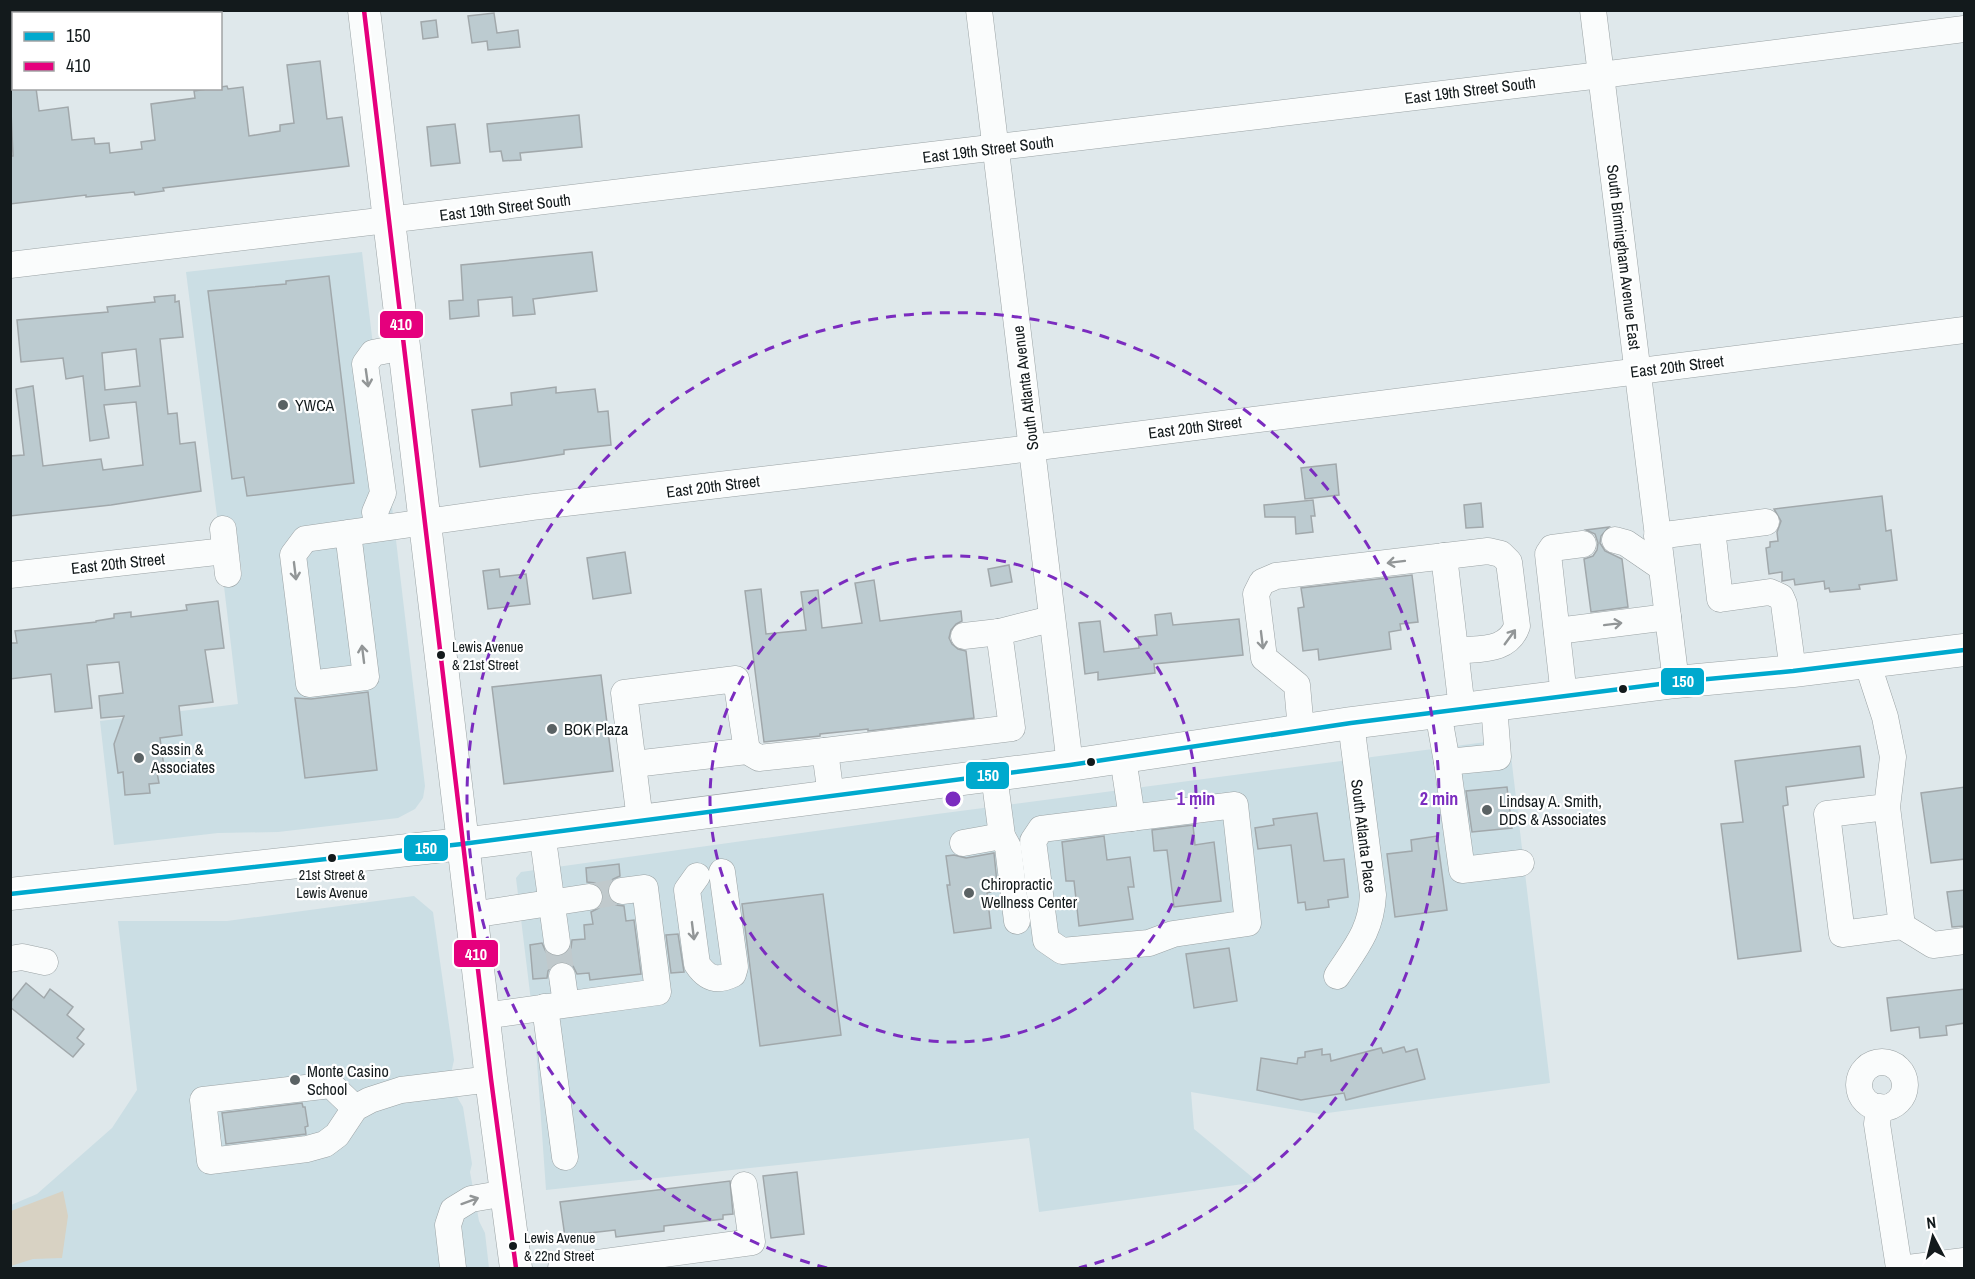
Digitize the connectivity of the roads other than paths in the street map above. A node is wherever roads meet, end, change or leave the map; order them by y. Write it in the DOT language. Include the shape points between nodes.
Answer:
graph roads {
  1 [pos="364,10"];
  2 [pos="979,10"];
  3 [pos="1593,10"];
  4 [pos="1965,29"];
  5 [pos="1601,75"];
  6 [pos="996,148"];
  7 [pos="389,221"];
  8 [pos="10,265"];
  9 [pos="1965,330"];
  10 [pos="403,348"];
  11 [pos="1638,370"];
  12 [pos="1032,448"];
  13 [pos="425,521"];
  14 [pos="1766,522"];
  15 [pos="378,528"];
  16 [pos="1712,529"];
  17 [pos="348,533"];
  18 [pos="1657,536"];
  19 [pos="1615,540"];
  20 [pos="1583,544"];
  21 [pos="225,552"];
  22 [pos="1444,556"];
  23 [pos="1661,567"];
  24 [pos="10,575"];
  25 [pos="1668,617"];
  26 [pos="1051,619"];
  27 [pos="1557,631"];
  28 [pos="999,632"];
  29 [pos="964,636"];
  30 [pos="1965,650"];
  31 [pos="1456,651"];
  32 [pos="1867,662"];
  33 [pos="1793,671"];
  34 [pos="1676,682"];
  35 [pos="1564,696"];
  36 [pos="1494,705"];
  37 [pos="1450,711"];
  38 [pos="1351,723"];
  39 [pos="1301,730"];
  40 [pos="747,751"];
  41 [pos="825,752"];
  42 [pos="1123,758"];
  43 [pos="1448,762"];
  44 [pos="634,764"];
  45 [pos="1070,765"];
  46 [pos="994,775"];
  47 [pos="831,796"];
  48 [pos="1887,807"];
  49 [pos="1132,818"];
  50 [pos="640,820"];
  51 [pos="542,832"];
  52 [pos="1002,836"];
  53 [pos="963,843"];
  54 [pos="462,844"];
  55 [pos="1521,863"];
  56 [pos="622,891"];
  57 [pos="10,894"];
  58 [pos="589,897"];
  59 [pos="551,903"];
  60 [pos="471,915"];
  61 [pos="1017,921"];
  62 [pos="1902,926"];
  63 [pos="1965,941"];
  64 [pos="557,942"];
  65 [pos="10,959"];
  66 [pos="45,962"];
  67 [pos="562,976"];
  68 [pos="1337,976"];
  69 [pos="555,1006"];
  70 [pos="483,1016"];
  71 [pos="491,1079"];
  72 [pos="1879,1107"];
  73 [pos="356,1108"];
  74 [pos="565,1157"];
  75 [pos="744,1185"];
  76 [pos="506,1193"];
  77 [pos="1965,1261"];
  78 [pos="453,1269"];
  79 [pos="516,1269"];
  80 [pos="561,1269"];
  81 [pos="1899,1269"];
  82 [pos="1908,1269"];
  1 -- 7 [label="main road"];
  2 -- 6 [label="street, South Atlanta Avenue"];
  3 -- 5 [label="street, South Birmingham Avenue East"];
  4 -- 5 [label="street, East 19th Street South"];
  5 -- 6 [label="street, East 19th Street South"];
  5 -- 11 [label="street, South Birmingham Avenue East"];
  6 -- 7 [label="street, East 19th Street South"];
  6 -- 12 [label="street, South Atlanta Avenue"];
  7 -- 8 [label="street, East 19th Street South"];
  7 -- 10 [label="main road"];
  9 -- 11 [label="street, East 20th Street"];
  10 -- 13 [label="main road"];
  10 -- 15 [label="street, one-way" via="373,352 365,364 383,493 375,512"];
  11 -- 12 [label="street, East 20th Street"];
  11 -- 18 [label="street, South Birmingham Avenue East"];
  12 -- 13 [label="street, East 20th Street"];
  12 -- 26 [label="street, South Atlanta Avenue"];
  13 -- 15 [label="street, East 20th Street"];
  13 -- 54 [label="main road"];
  14 -- 16 [label="street"];
  15 -- 17 [label="street, East 20th Street"];
  16 -- 18 [label="street"];
  16 -- 33 [label="street" via="1720,599 1770,592 1781,597"];
  17 -- 17 [label="street, East 20th Street, one-way" via="305,538 293,555 309,684 366,677"];
  18 -- 23 [label="street, South Birmingham Avenue East"];
  19 -- 23 [label="street"];
  20 -- 27 [label="street" via="1552,548 1548,554"];
  21 -- 24 [label="street, East 20th Street"];
  22 -- 31 [label="street"];
  31 -- 22 [label="street, one-way" via="1504,645 1514,635 1517,626 1509,562 1502,554 1488,551"];
  22 -- 39 [label="street, one-way" via="1275,576 1262,582 1256,594 1264,658 1298,685"];
  23 -- 25 [label="street, South Birmingham Avenue East"];
  27 -- 25 [label="street, one-way"];
  25 -- 34 [label="street, South Birmingham Avenue East"];
  26 -- 28 [label="street"];
  26 -- 45 [label="street, South Atlanta Avenue"];
  27 -- 35 [label="street"];
  28 -- 29 [label="street"];
  28 -- 41 [label="street" via="1012,728"];
  30 -- 32 [label="main road"];
  31 -- 37 [label="street"];
  32 -- 33 [label="main road"];
  32 -- 48 [label="street" via="1893,757"];
  33 -- 34 [label="main road"];
  34 -- 35 [label="main road"];
  35 -- 36 [label="main road"];
  36 -- 37 [label="main road"];
  36 -- 43 [label="street" via="1498,757"];
  37 -- 38 [label="main road"];
  37 -- 43 [label="street"];
  38 -- 39 [label="main road"];
  38 -- 68 [label="street, South Atlanta Place" via="1373,896 1363,936"];
  39 -- 42 [label="main road"];
  40 -- 41 [label="street" via="759,758"];
  40 -- 44 [label="street"];
  40 -- 44 [label="street" via="736,679 624,693"];
  41 -- 47 [label="street"];
  42 -- 45 [label="main road"];
  42 -- 49 [label="street"];
  43 -- 55 [label="street" via="1461,870"];
  44 -- 50 [label="street"];
  45 -- 46 [label="main road"];
  46 -- 47 [label="main road"];
  46 -- 52 [label="street"];
  47 -- 50 [label="main road"];
  48 -- 62 [label="street"];
  48 -- 62 [label="street" via="1827,814 1842,934"];
  49 -- 49 [label="street" via="1235,805 1248,923 1173,934 1149,943 1062,951 1046,940 1033,841 1041,829"];
  50 -- 51 [label="main road"];
  51 -- 54 [label="main road"];
  51 -- 59 [label="street"];
  52 -- 53 [label="street"];
  52 -- 61 [label="street" via="1008,847"];
  54 -- 57 [label="main road"];
  54 -- 60 [label="main road"];
  56 -- 69 [label="street" via="645,888 658,992"];
  58 -- 59 [label="street"];
  59 -- 60 [label="street"];
  59 -- 64 [label="street"];
  60 -- 70 [label="main road"];
  62 -- 63 [label="street" via="1933,945"];
  65 -- 66 [label="street" via="22,957"];
  67 -- 69 [label="street"];
  69 -- 70 [label="street"];
  69 -- 74 [label="street"];
  70 -- 71 [label="main road"];
  71 -- 73 [label="street" via="401,1090"];
  71 -- 76 [label="main road"];
  72 -- 81 [label="street" via="1877,1124"];
  73 -- 73 [label="street" via="325,1144 210,1161 204,1100 331,1085"];
  75 -- 80 [label="street" via="752,1242"];
  78 -- 76 [label="street, one-way" via="448,1225 453,1210 471,1199"];
  76 -- 79 [label="main road"];
  77 -- 82 [label="street"];
}
